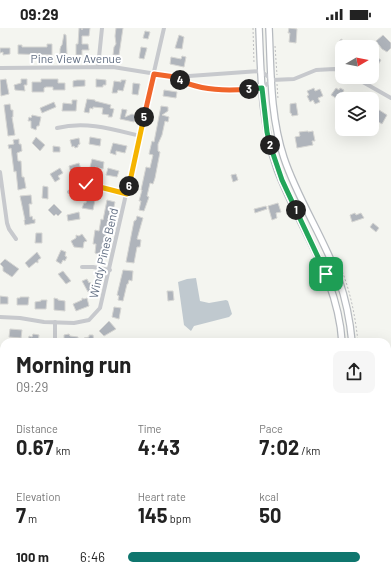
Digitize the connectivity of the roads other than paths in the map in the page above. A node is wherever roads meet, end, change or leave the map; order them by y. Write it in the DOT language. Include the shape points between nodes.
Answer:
graph roads {
  1 [pos="102,28"];
  2 [pos="164,28"];
  3 [pos="259,28"];
  4 [pos="269,28"];
  5 [pos="98,67"];
  6 [pos="0,68"];
  7 [pos="335,69"];
  8 [pos="261,71"];
  9 [pos="154,74"];
  10 [pos="175,77"];
  11 [pos="274,80"];
  12 [pos="366,84"];
  13 [pos="262,88"];
  14 [pos="391,98"];
  15 [pos="57,128"];
  16 [pos="140,136"];
  17 [pos="0,172"];
  18 [pos="69,192"];
  19 [pos="127,194"];
  20 [pos="16,239"];
  21 [pos="325,248"];
  22 [pos="317,252"];
  23 [pos="82,267"];
  24 [pos="110,270"];
  25 [pos="0,317"];
  26 [pos="55,322"];
  27 [pos="55,338"];
  28 [pos="341,338"];
  29 [pos="351,338"];
  1 -- 5 [label="street"];
  2 -- 9 [label="street, Windy Pines Bend"];
  3 -- 8 [label="main road"];
  4 -- 11 [label="main road"];
  5 -- 6 [label="street, Pine View Avenue"];
  5 -- 9 [label="street, Pine View Avenue" via="124,68"];
  7 -- 11 [label="street" via="316,70 294,79"];
  8 -- 10 [label="street, Pine View Avenue"];
  8 -- 11 [label="street"];
  8 -- 13 [label="main road"];
  9 -- 10 [label="street, Pine View Avenue"];
  9 -- 16 [label="street, Windy Pines Bend"];
  10 -- 13 [label="street, Pine View Avenue" via="189,84 217,90"];
  11 -- 13 [label="street"];
  11 -- 21 [label="main road" via="276,124 283,156"];
  12 -- 14 [label="street"];
  13 -- 22 [label="main road" via="267,132 275,163"];
  15 -- 16 [label="street" via="78,124 89,125"];
  16 -- 19 [label="street, Windy Pines Bend"];
  17 -- 20 [label="street" via="7,223"];
  18 -- 19 [label="street" via="86,184"];
  19 -- 24 [label="street, Windy Pines Bend"];
  21 -- 22 [label="lane"];
  21 -- 29 [label="main road" via="345,298"];
  22 -- 28 [label="main road" via="336,304"];
  23 -- 24 [label="street"];
  24 -- 26 [label="street, Windy Pines Bend" via="103,302 94,317 83,322"];
  25 -- 26 [label="street, Windy Pines Bend"];
  26 -- 27 [label="street"];
}
